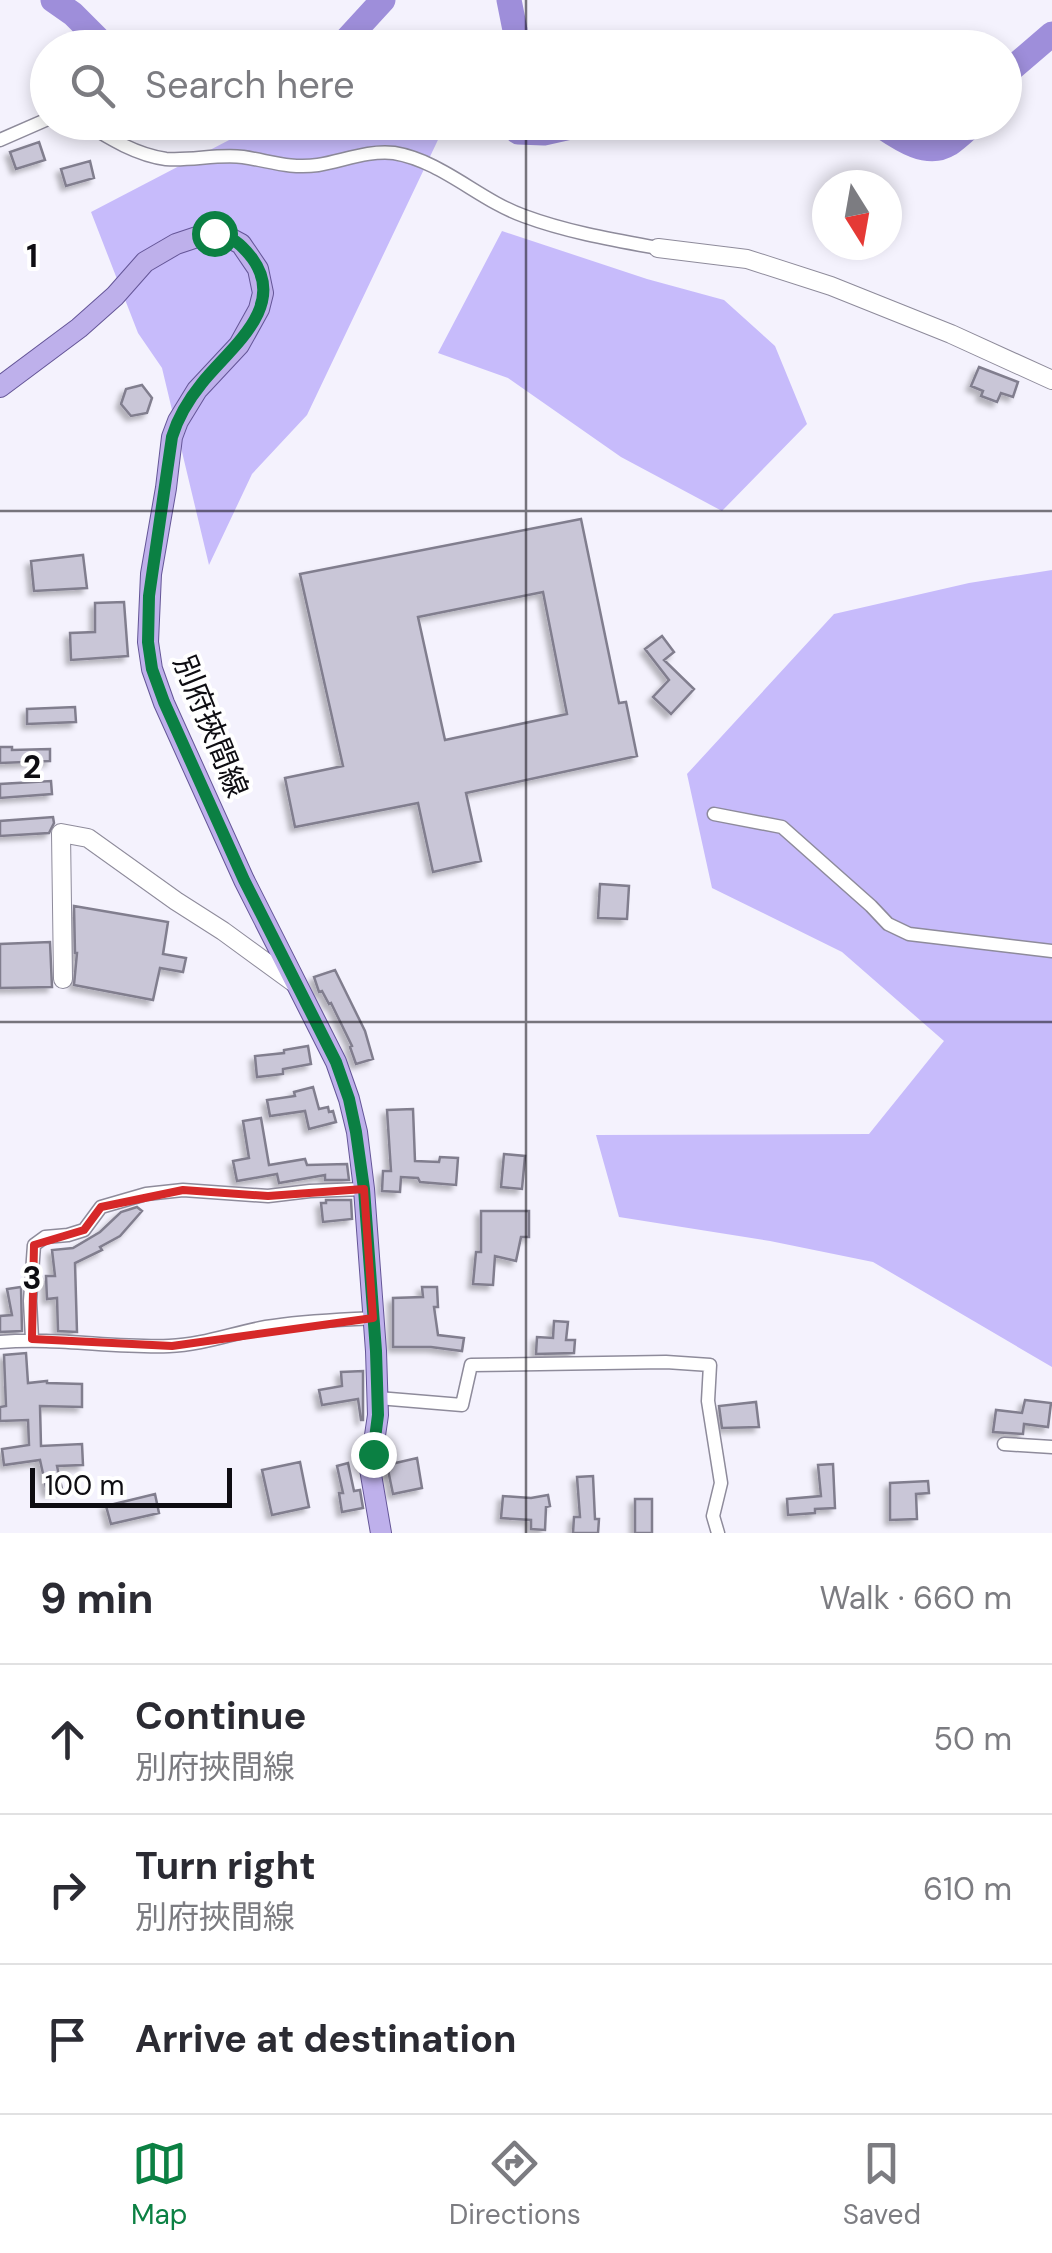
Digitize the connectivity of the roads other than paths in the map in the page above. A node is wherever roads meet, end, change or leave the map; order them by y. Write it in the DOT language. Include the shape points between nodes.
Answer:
graph roads {
  1 [pos="30,127"];
  2 [pos="0,140"];
  3 [pos="117,140"];
  4 [pos="658,248"];
  5 [pos="1052,380"];
  6 [pos="0,387"];
  7 [pos="714,814"];
  8 [pos="1052,951"];
  9 [pos="63,979"];
  10 [pos="298,986"];
  11 [pos="364,1189"];
  12 [pos="374,1318"];
  13 [pos="32,1339"];
  14 [pos="0,1342"];
  15 [pos="378,1398"];
  16 [pos="1004,1444"];
  17 [pos="1052,1447"];
  18 [pos="381,1533"];
  19 [pos="718,1533"];
  1 -- 2 [label="street"];
  3 -- 4 [label="street" via="170,159 242,157 284,166 392,153 439,170 522,216"];
  4 -- 5 [label="street" via="747,259 831,286"];
  6 -- 10 [label="main road, 別府挾間線" via="79,328 145,262 176,244 224,234 258,268 264,293 259,310 239,344 197,390 172,437 148,642 164,702"];
  7 -- 8 [label="street" via="782,827 888,924 910,934"];
  9 -- 10 [label="street" via="61,833 88,838"];
  10 -- 11 [label="main road, 別府挾間線" via="346,1090"];
  11 -- 12 [label="main road, 別府挾間線"];
  11 -- 13 [label="street" via="268,1196 182,1190 101,1207 84,1230 45,1237 34,1246"];
  12 -- 13 [label="street" via="295,1323 172,1346"];
  12 -- 15 [label="main road, 別府挾間線"];
  13 -- 14 [label="street"];
  15 -- 18 [label="main road, 別府挾間線" via="370,1469"];
  15 -- 19 [label="street" via="462,1404 471,1365 710,1365 708,1400 721,1484 713,1516"];
  16 -- 17 [label="street"];
}
